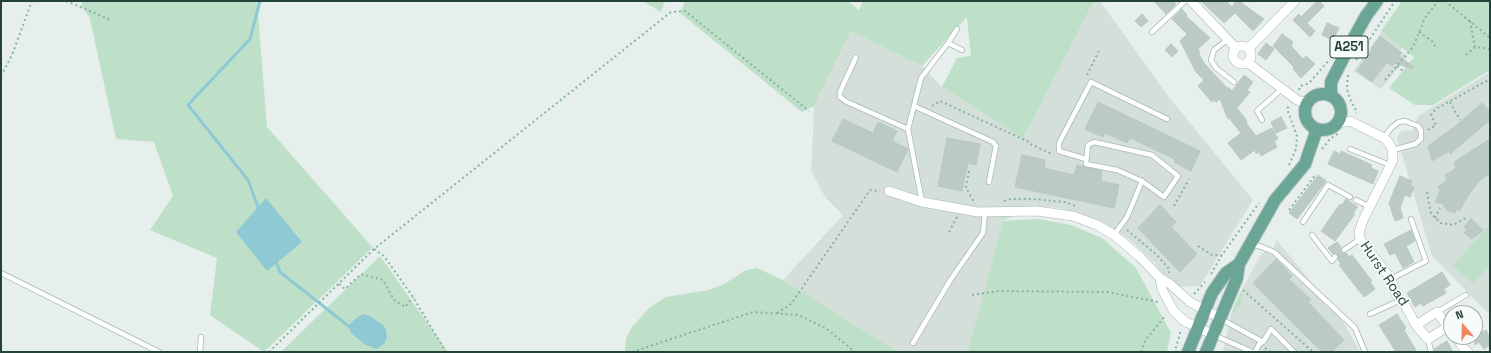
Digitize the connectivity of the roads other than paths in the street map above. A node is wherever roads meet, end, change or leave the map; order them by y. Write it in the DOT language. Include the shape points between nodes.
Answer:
graph roads {
  1 [pos="1184,1"];
  2 [pos="1191,1"];
  3 [pos="1295,1"];
  4 [pos="1377,1"];
  5 [pos="957,29"];
  6 [pos="1152,32"];
  7 [pos="1227,40"];
  8 [pos="948,43"];
  9 [pos="1236,48"];
  10 [pos="1249,48"];
  11 [pos="962,50"];
  12 [pos="856,57"];
  13 [pos="1247,62"];
  14 [pos="1234,82"];
  15 [pos="1282,89"];
  16 [pos="1331,96"];
  17 [pos="1308,103"];
  18 [pos="914,106"];
  19 [pos="1167,119"];
  20 [pos="1262,120"];
  21 [pos="1344,122"];
  22 [pos="908,129"];
  23 [pos="1317,129"];
  24 [pos="1384,138"];
  25 [pos="1350,149"];
  26 [pos="1392,150"];
  27 [pos="1086,159"];
  28 [pos="1390,165"];
  29 [pos="1142,181"];
  30 [pos="989,182"];
  31 [pos="889,191"];
  32 [pos="1350,197"];
  33 [pos="1356,200"];
  34 [pos="922,202"];
  35 [pos="1370,207"];
  36 [pos="985,213"];
  37 [pos="1411,219"];
  38 [pos="1303,222"];
  39 [pos="1114,235"];
  40 [pos="1312,236"];
  41 [pos="1360,239"];
  42 [pos="1251,244"];
  43 [pos="1344,250"];
  44 [pos="1335,257"];
  45 [pos="1239,264"];
  46 [pos="1,273"];
  47 [pos="1160,278"];
  48 [pos="1391,279"];
  49 [pos="1466,294"];
  50 [pos="1401,300"];
  51 [pos="1205,311"];
  52 [pos="1437,312"];
  53 [pos="1370,314"];
  54 [pos="1220,318"];
  55 [pos="1443,320"];
  56 [pos="1416,325"];
  57 [pos="1198,328"];
  58 [pos="1443,332"];
  59 [pos="1214,335"];
  60 [pos="201,337"];
  61 [pos="1428,339"];
  62 [pos="1263,342"];
  63 [pos="913,343"];
  64 [pos="159,352"];
  65 [pos="200,352"];
  66 [pos="1188,352"];
  67 [pos="1206,352"];
  68 [pos="1252,352"];
  69 [pos="1256,352"];
  70 [pos="1294,352"];
  71 [pos="1365,352"];
  72 [pos="1431,352"];
  1 -- 6 [label="lane"];
  2 -- 7 [label="street"];
  3 -- 10 [label="street"];
  4 -- 16 [label="main road, A251" via="1366,16 1331,82"];
  5 -- 8 [label="lane"];
  7 -- 9 [label="street"];
  7 -- 14 [label="lane" via="1214,50 1211,60 1216,68"];
  8 -- 11 [label="lane"];
  8 -- 18 [label="lane" via="922,78"];
  9 -- 10 [label="street"];
  9 -- 13 [label="street" via="1234,60 1242,64"];
  10 -- 13 [label="street" via="1251,56"];
  12 -- 22 [label="lane" via="840,97"];
  13 -- 15 [label="street"];
  15 -- 17 [label="street"];
  15 -- 20 [label="lane" via="1257,111"];
  16 -- 17 [label="main road" via="1320,94"];
  16 -- 21 [label="main road" via="1341,108 1340,118"];
  17 -- 23 [label="main road" via="1306,118 1312,127"];
  18 -- 22 [label="lane"];
  18 -- 30 [label="lane" via="993,142 996,146"];
  19 -- 27 [label="lane" via="1091,82 1059,142 1059,151"];
  21 -- 23 [label="main road" via="1329,130"];
  21 -- 24 [label="street"];
  22 -- 34 [label="lane"];
  23 -- 42 [label="main road" via="1305,164 1276,200"];
  24 -- 26 [label="street"];
  24 -- 26 [label="lane" via="1399,122 1405,121 1418,126 1421,131 1420,139 1415,144"];
  25 -- 28 [label="lane"];
  26 -- 28 [label="street, Hurst Road"];
  27 -- 29 [label="lane" via="1086,164 1117,170"];
  27 -- 29 [label="lane" via="1088,145 1094,142 1152,156 1178,176 1164,197"];
  28 -- 35 [label="street, Hurst Road"];
  29 -- 39 [label="lane" via="1126,217"];
  31 -- 34 [label="street"];
  32 -- 38 [label="lane" via="1328,185"];
  33 -- 35 [label="lane"];
  34 -- 36 [label="street"];
  35 -- 41 [label="street, Hurst Road" via="1364,218"];
  36 -- 39 [label="street" via="1037,211 1073,216"];
  36 -- 63 [label="lane" via="983,233 951,279"];
  37 -- 48 [label="lane" via="1426,260"];
  39 -- 47 [label="street"];
  40 -- 44 [label="lane" via="1332,260"];
  41 -- 43 [label="lane"];
  41 -- 48 [label="street, Hurst Road"];
  42 -- 45 [label="main road"];
  42 -- 71 [label="lane" via="1274,252 1349,322 1355,328"];
  45 -- 51 [label="main road" via="1226,273 1212,293"];
  45 -- 54 [label="main road" via="1237,278"];
  46 -- 64 [label="lane"];
  47 -- 51 [label="street"];
  47 -- 57 [label="street" via="1162,289 1173,310 1184,321"];
  48 -- 50 [label="street, Hurst Road"];
  49 -- 52 [label="lane"];
  50 -- 53 [label="lane"];
  50 -- 56 [label="street, Hurst Road"];
  51 -- 54 [label="street"];
  51 -- 57 [label="main road"];
  52 -- 55 [label="street"];
  52 -- 56 [label="street"];
  54 -- 59 [label="main road"];
  54 -- 62 [label="lane"];
  56 -- 61 [label="street, Hurst Road"];
  57 -- 59 [label="street"];
  57 -- 66 [label="main road"];
  58 -- 61 [label="street"];
  59 -- 67 [label="main road"];
  59 -- 68 [label="lane"];
  60 -- 65 [label="lane"];
  61 -- 72 [label="lane"];
  62 -- 69 [label="lane"];
  62 -- 70 [label="lane" via="1271,329"];
}
